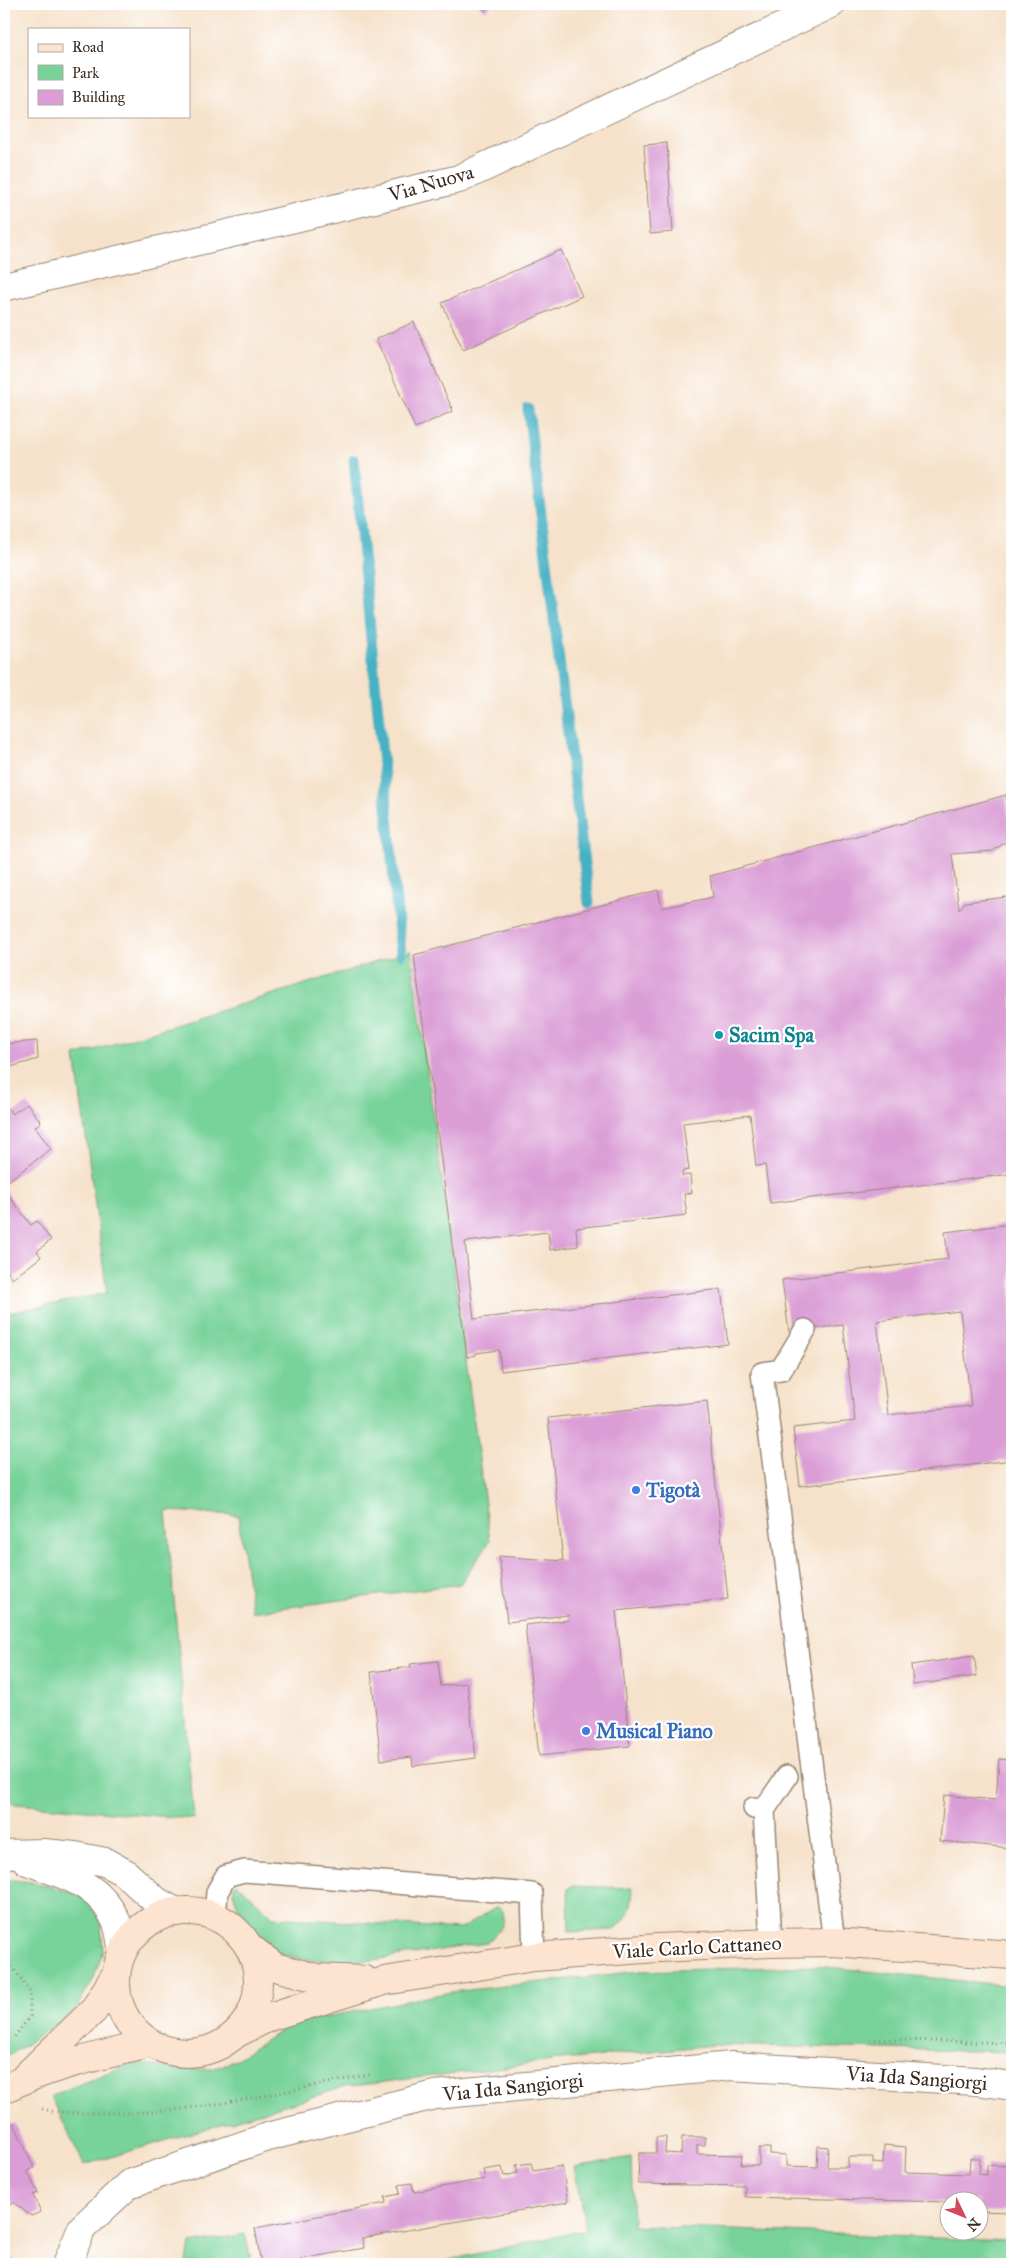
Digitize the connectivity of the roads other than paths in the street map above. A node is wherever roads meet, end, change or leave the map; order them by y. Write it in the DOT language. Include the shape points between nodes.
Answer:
graph roads {
  1 [pos="831,4"];
  2 [pos="4,287"];
  3 [pos="805,1330"];
  4 [pos="787,1776"];
  5 [pos="6,1854"];
  6 [pos="176,1912"];
  7 [pos="215,1916"];
  8 [pos="834,1942"];
  9 [pos="771,1943"];
  10 [pos="250,1947"];
  11 [pos="1012,1955"];
  12 [pos="534,1957"];
  13 [pos="120,1962"];
  14 [pos="384,1981"];
  15 [pos="237,2033"];
  16 [pos="150,2044"];
  17 [pos="13,2084"];
  18 [pos="1012,2086"];
  19 [pos="67,2264"];
  1 -- 2 [label="street, Via Nuova" via="459,179"];
  3 -- 8 [label="lane" via="781,1370 762,1373"];
  4 -- 9 [label="lane" via="759,1809"];
  5 -- 6 [label="street" via="44,1853 105,1862 125,1873 156,1900"];
  5 -- 13 [label="street" via="83,1882 104,1902 117,1924"];
  6 -- 7 [label="main road" via="196,1911"];
  6 -- 13 [label="main road" via="160,1916 132,1936"];
  7 -- 10 [label="main road" via="235,1929"];
  7 -- 12 [label="lane" via="217,1892 226,1876 244,1870 532,1894"];
  8 -- 9 [label="main road, Viale Carlo Cattaneo"];
  8 -- 11 [label="main road, Viale Carlo Cattaneo"];
  9 -- 12 [label="main road, Viale Carlo Cattaneo"];
  10 -- 14 [label="main road, Viale Carlo Cattaneo" via="275,1967 317,1978"];
  10 -- 15 [label="main road" via="259,1983 249,2018"];
  12 -- 14 [label="main road, Viale Carlo Cattaneo"];
  13 -- 16 [label="main road" via="116,1995 134,2031"];
  13 -- 17 [label="main road" via="94,2010"];
  14 -- 15 [label="main road, Viale Carlo Cattaneo" via="269,2017"];
  15 -- 16 [label="main road" via="218,2047 196,2054 173,2053"];
  16 -- 17 [label="main road"];
  18 -- 19 [label="street, Via Ida Sangiorgi" via="732,2066 435,2095 271,2136 129,2184 82,2228"];
}
